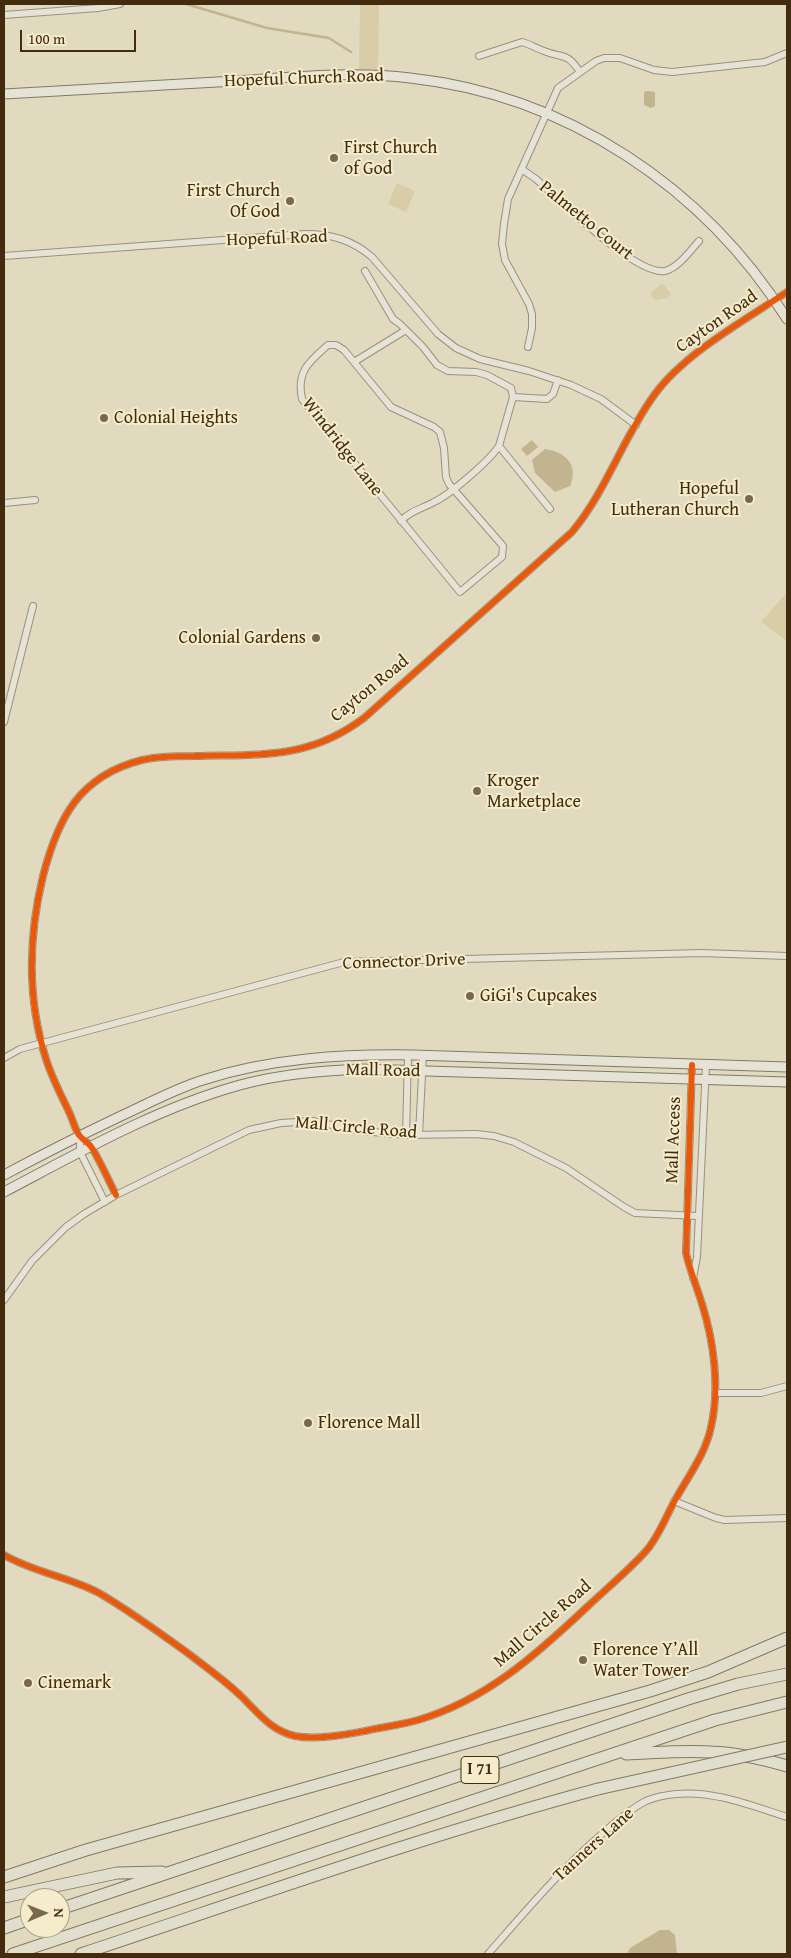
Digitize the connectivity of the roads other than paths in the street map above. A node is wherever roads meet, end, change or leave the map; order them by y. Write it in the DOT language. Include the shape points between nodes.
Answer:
graph roads {
  1 [pos="120,4"];
  2 [pos="4,14"];
  3 [pos="787,53"];
  4 [pos="480,56"];
  5 [pos="580,72"];
  6 [pos="4,94"];
  7 [pos="547,113"];
  8 [pos="523,170"];
  9 [pos="699,241"];
  10 [pos="4,256"];
  11 [pos="365,271"];
  12 [pos="787,292"];
  13 [pos="775,300"];
  14 [pos="787,319"];
  15 [pos="406,330"];
  16 [pos="528,348"];
  17 [pos="354,362"];
  18 [pos="558,380"];
  19 [pos="513,397"];
  20 [pos="636,425"];
  21 [pos="499,446"];
  22 [pos="453,488"];
  23 [pos="36,500"];
  24 [pos="4,502"];
  25 [pos="550,509"];
  26 [pos="400,521"];
  27 [pos="33,606"];
  28 [pos="4,722"];
  29 [pos="787,956"];
  30 [pos="42,1044"];
  31 [pos="408,1055"];
  32 [pos="423,1055"];
  33 [pos="4,1058"];
  34 [pos="692,1065"];
  35 [pos="706,1065"];
  36 [pos="787,1067"];
  37 [pos="408,1071"];
  38 [pos="421,1071"];
  39 [pos="691,1080"];
  40 [pos="705,1080"];
  41 [pos="787,1082"];
  42 [pos="406,1134"];
  43 [pos="419,1135"];
  44 [pos="80,1136"];
  45 [pos="92,1146"];
  46 [pos="80,1152"];
  47 [pos="4,1175"];
  48 [pos="4,1192"];
  49 [pos="116,1195"];
  50 [pos="105,1202"];
  51 [pos="687,1216"];
  52 [pos="698,1216"];
  53 [pos="692,1280"];
  54 [pos="4,1300"];
  55 [pos="787,1386"];
  56 [pos="715,1393"];
  57 [pos="674,1501"];
  58 [pos="787,1518"];
  59 [pos="4,1555"];
  60 [pos="787,1638"];
  61 [pos="787,1674"];
  62 [pos="787,1702"];
  63 [pos="787,1747"];
  64 [pos="614,1754"];
  65 [pos="787,1766"];
  66 [pos="787,1817"];
  67 [pos="174,1872"];
  68 [pos="4,1877"];
  69 [pos="4,1897"];
  70 [pos="70,1906"];
  71 [pos="20,1922"];
  72 [pos="4,1928"];
  73 [pos="13,1954"];
  74 [pos="81,1954"];
  75 [pos="488,1954"];
  1 -- 2 [label="street"];
  3 -- 5 [label="street, Palmetto Court" via="765,62 672,72 612,57 596,61"];
  4 -- 5 [label="street" via="522,42 568,57"];
  5 -- 7 [label="street, Palmetto Court" via="558,88"];
  6 -- 7 [label="main road, Hopeful Church Road" via="323,75 378,75 464,86"];
  7 -- 8 [label="street, Palmetto Court"];
  7 -- 13 [label="main road, Hopeful Church Road" via="611,145 676,191 728,240"];
  8 -- 9 [label="street, Palmetto Court" via="616,249 646,268 658,271 671,268"];
  8 -- 16 [label="street, Palmetto Court" via="508,199 502,244 505,260 532,314"];
  10 -- 18 [label="street, Hopeful Road" via="305,234 329,235 361,248 438,334 456,348 480,359"];
  11 -- 15 [label="street" via="393,319"];
  12 -- 13 [label="street, Cayton Road"];
  13 -- 14 [label="main road, Hopeful Church Road"];
  13 -- 20 [label="street, Cayton Road" via="679,368 654,395"];
  15 -- 17 [label="street"];
  15 -- 19 [label="street" via="437,365 448,371 487,375 509,386"];
  17 -- 22 [label="street, Windridge Lane" via="392,408 440,432 446,478"];
  17 -- 26 [label="street, Windridge Lane" via="344,350 328,345 306,365 300,389 302,399"];
  18 -- 19 [label="street" via="553,394 547,398"];
  18 -- 20 [label="street, Hopeful Road" via="601,400"];
  19 -- 21 [label="street"];
  20 -- 30 [label="street, Cayton Road" via="594,502 572,532 350,728 321,744 288,752 143,760 114,770 78,797 62,820 51,846 34,920 32,992"];
  21 -- 22 [label="street" via="491,458"];
  21 -- 25 [label="street"];
  22 -- 26 [label="street"];
  22 -- 26 [label="street, Windridge Lane" via="503,546 502,557 460,592"];
  23 -- 24 [label="street"];
  27 -- 28 [label="street"];
  29 -- 30 [label="street, Connector Drive" via="701,953 344,962"];
  30 -- 33 [label="street, Connector Drive" via="20,1049"];
  30 -- 44 [label="street, Cayton Road" via="55,1084"];
  31 -- 32 [label="main road, Mall Road"];
  31 -- 37 [label="street"];
  31 -- 44 [label="main road, Mall Road" via="311,1058 230,1073 163,1096"];
  32 -- 34 [label="main road, Mall Road"];
  32 -- 38 [label="street"];
  34 -- 35 [label="main road, Mall Road"];
  34 -- 39 [label="street, Mall Access"];
  35 -- 36 [label="main road, Mall Road"];
  35 -- 40 [label="street, Mall Access"];
  37 -- 38 [label="main road, Mall Road"];
  37 -- 42 [label="street"];
  37 -- 45 [label="main road, Mall Road" via="314,1072 241,1084 160,1113"];
  38 -- 39 [label="main road, Mall Road"];
  38 -- 43 [label="street"];
  39 -- 40 [label="main road, Mall Road"];
  39 -- 51 [label="street, Mall Access"];
  40 -- 41 [label="main road, Mall Road"];
  40 -- 52 [label="street, Mall Access"];
  42 -- 43 [label="street, Mall Circle Road"];
  42 -- 49 [label="street, Mall Circle Road" via="362,1131 312,1121 265,1125"];
  43 -- 51 [label="street, Mall Circle Road" via="476,1134 514,1142 566,1168 635,1213"];
  44 -- 45 [label="street"];
  44 -- 46 [label="street"];
  44 -- 47 [label="main road, Mall Road"];
  45 -- 46 [label="main road, Mall Road"];
  45 -- 49 [label="street"];
  46 -- 48 [label="main road, Mall Road"];
  46 -- 50 [label="street"];
  49 -- 50 [label="street, Mall Circle Road"];
  50 -- 54 [label="street, Mall Circle Road" via="66,1227 46,1246"];
  51 -- 52 [label="street, Mall Circle Road"];
  51 -- 53 [label="street, Mall Circle Road" via="686,1253"];
  52 -- 53 [label="street" via="697,1257"];
  53 -- 56 [label="street, Mall Circle Road" via="703,1306 709,1334"];
  55 -- 56 [label="street" via="761,1393"];
  56 -- 57 [label="street, Mall Circle Road" via="707,1442"];
  57 -- 58 [label="street" via="725,1520"];
  57 -- 59 [label="street, Mall Circle Road" via="646,1551 537,1654 503,1679 472,1698 417,1720 326,1736 299,1736 281,1731 154,1628 98,1593"];
  60 -- 68 [label="highway" via="708,1672 659,1688 86,1850"];
  61 -- 67 [label="highway, I 71" via="688,1699"];
  62 -- 64 [label="highway, I 71" via="715,1720"];
  63 -- 74 [label="highway, bridge" via="532,1807"];
  64 -- 65 [label="highway" via="710,1752"];
  64 -- 73 [label="highway, I 71"];
  66 -- 75 [label="street, Tanners Lane" via="714,1796 674,1794 648,1800 625,1814 585,1848"];
  67 -- 69 [label="highway" via="117,1873"];
  67 -- 70 [label="highway, I 71"];
  71 -- 72 [label="highway"];
}
